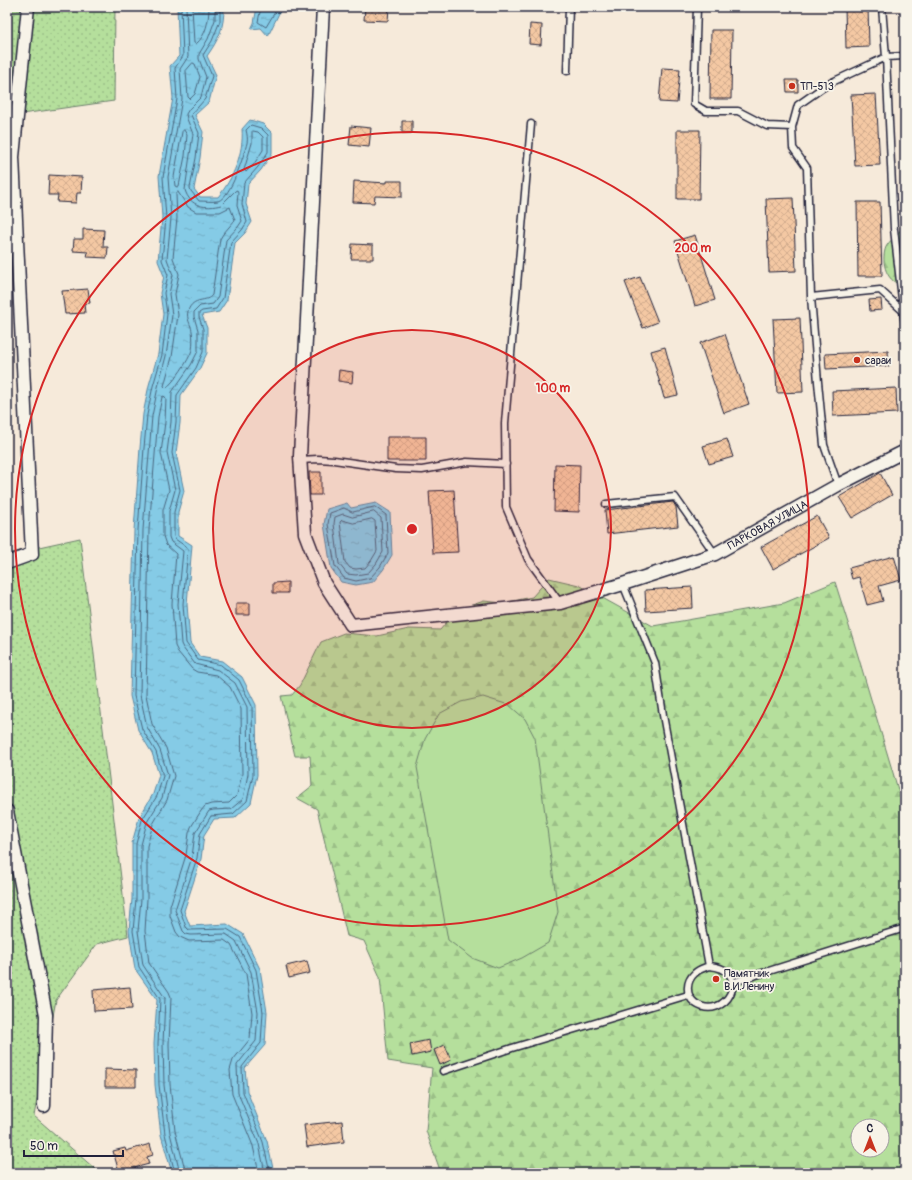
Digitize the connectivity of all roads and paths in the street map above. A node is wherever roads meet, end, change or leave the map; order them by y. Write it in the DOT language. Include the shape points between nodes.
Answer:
graph roads {
  1 [pos="28,7"];
  2 [pos="323,7"];
  3 [pos="570,7"];
  4 [pos="697,7"];
  5 [pos="882,7"];
  6 [pos="905,56"];
  7 [pos="886,57"];
  8 [pos="567,71"];
  9 [pos="531,124"];
  10 [pos="792,127"];
  11 [pos="811,297"];
  12 [pos="904,311"];
  13 [pos="905,326"];
  14 [pos="905,451"];
  15 [pos="300,460"];
  16 [pos="506,464"];
  17 [pos="838,485"];
  18 [pos="606,504"];
  19 [pos="715,554"];
  20 [pos="7,563"];
  21 [pos="623,584"];
  22 [pos="560,603"];
  23 [pos="7,811"];
  24 [pos="905,928"];
  25 [pos="709,966"];
  26 [pos="734,982"];
  27 [pos="688,995"];
  28 [pos="444,1071"];
  29 [pos="44,1106"];
  1 -- 20 [label="street" via="13,157 32,554"];
  2 -- 15 [label="street"];
  3 -- 8 [label="lane"];
  4 -- 10 [label="lane" via="694,104 706,111 738,111 767,126"];
  5 -- 7 [label="lane"];
  6 -- 7 [label="lane"];
  7 -- 10 [label="lane" via="828,84 798,105"];
  7 -- 12 [label="lane" via="894,229"];
  9 -- 16 [label="lane" via="505,423"];
  10 -- 11 [label="lane" via="793,148 807,168"];
  11 -- 12 [label="lane" via="880,290"];
  11 -- 17 [label="lane" via="824,445"];
  12 -- 13 [label="lane"];
  14 -- 17 [label="street, ПАРКОВАЯ УЛИЦА"];
  15 -- 16 [label="lane" via="334,460 422,470 467,462"];
  15 -- 22 [label="street, ПАРКОВАЯ УЛИЦА" via="305,533 324,583 350,625"];
  16 -- 22 [label="lane" via="506,507 528,559"];
  17 -- 19 [label="street, ПАРКОВАЯ УЛИЦА"];
  18 -- 19 [label="lane" via="675,497"];
  19 -- 21 [label="street, ПАРКОВАЯ УЛИЦА"];
  21 -- 22 [label="street, ПАРКОВАЯ УЛИЦА"];
  21 -- 25 [label="lane" via="655,663"];
  23 -- 29 [label="street" via="46,1015"];
  24 -- 26 [label="lane"];
  25 -- 26 [label="lane" via="724,970"];
  25 -- 27 [label="lane" via="695,973 690,980"];
  26 -- 27 [label="lane" via="729,997 716,1007 700,1006"];
  27 -- 28 [label="lane"];
}
